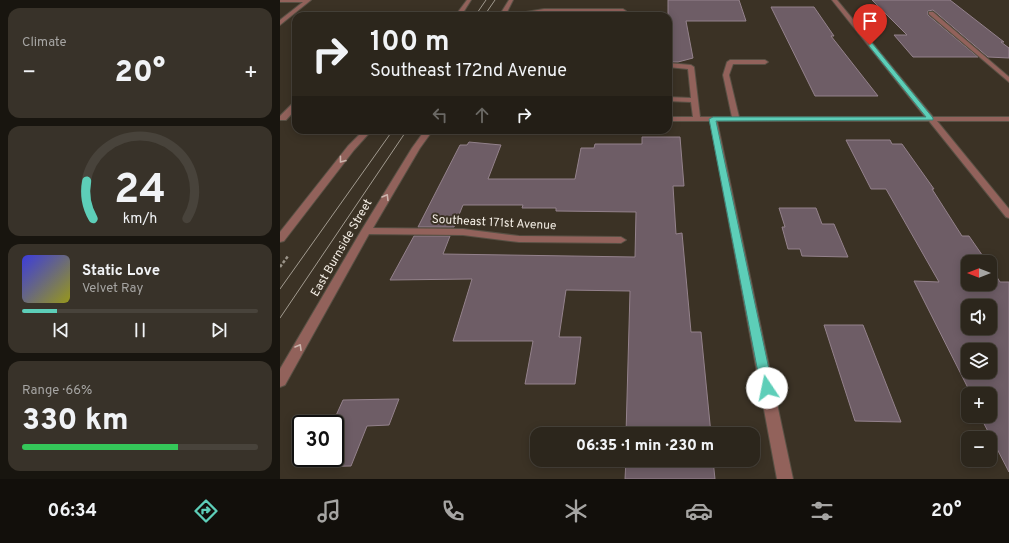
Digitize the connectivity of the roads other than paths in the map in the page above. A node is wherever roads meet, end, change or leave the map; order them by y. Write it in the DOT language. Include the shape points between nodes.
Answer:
graph roads {
  1 [pos="470,0"];
  2 [pos="511,0"];
  3 [pos="834,0"];
  4 [pos="280,1"];
  5 [pos="308,1"];
  6 [pos="623,11"];
  7 [pos="293,12"];
  8 [pos="461,12"];
  9 [pos="505,12"];
  10 [pos="544,12"];
  11 [pos="292,13"];
  12 [pos="931,13"];
  13 [pos="280,22"];
  14 [pos="764,62"];
  15 [pos="672,65"];
  16 [pos="1009,80"];
  17 [pos="672,98"];
  18 [pos="695,100"];
  19 [pos="292,108"];
  20 [pos="281,118"];
  21 [pos="292,118"];
  22 [pos="672,119"];
  23 [pos="697,119"];
  24 [pos="713,119"];
  25 [pos="736,119"];
  26 [pos="931,119"];
  27 [pos="1009,119"];
  28 [pos="364,134"];
  29 [pos="426,134"];
  30 [pos="1009,216"];
  31 [pos="366,231"];
  32 [pos="280,239"];
  33 [pos="621,240"];
  34 [pos="280,381"];
  35 [pos="785,479"];
  1 -- 8 [label="street"];
  2 -- 9 [label="street"];
  3 -- 26 [label="street"];
  4 -- 5 [label="street"];
  5 -- 7 [label="street"];
  6 -- 10 [label="street"];
  11 -- 13 [label="street"];
  12 -- 16 [label="street"];
  14 -- 25 [label="street" via="730,62 726,75"];
  15 -- 18 [label="street" via="691,67"];
  17 -- 18 [label="street"];
  18 -- 23 [label="street"];
  19 -- 20 [label="street"];
  20 -- 21 [label="street"];
  22 -- 23 [label="street"];
  23 -- 24 [label="street"];
  24 -- 25 [label="street"];
  24 -- 35 [label="street"];
  25 -- 26 [label="street"];
  26 -- 27 [label="street"];
  26 -- 30 [label="street"];
  28 -- 32 [label="street, one-way"];
  31 -- 29 [label="street, East Burnside Street, one-way"];
  31 -- 33 [label="street, Southeast 171st Avenue" via="463,232 520,239"];
  34 -- 31 [label="street, East Burnside Street, one-way"];
}
